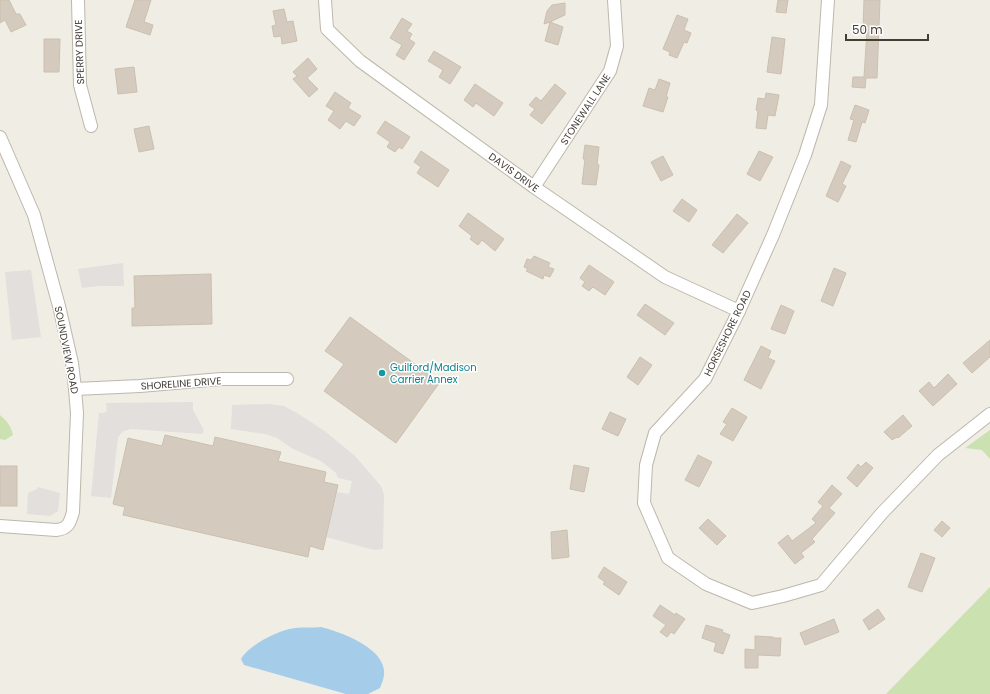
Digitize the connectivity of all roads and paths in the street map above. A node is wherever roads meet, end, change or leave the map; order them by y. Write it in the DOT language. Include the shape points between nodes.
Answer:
graph roads {
  1 [pos="78,0"];
  2 [pos="325,0"];
  3 [pos="614,0"];
  4 [pos="828,0"];
  5 [pos="91,126"];
  6 [pos="0,137"];
  7 [pos="534,187"];
  8 [pos="738,311"];
  9 [pos="287,379"];
  10 [pos="76,389"];
  11 [pos="990,414"];
  12 [pos="0,526"];
  1 -- 5 [label="street, SPERRY DRIVE" via="80,85"];
  2 -- 7 [label="street, DAVIS DRIVE" via="327,29 360,61"];
  3 -- 7 [label="street, STONEWALL LANE" via="617,46 610,71"];
  4 -- 8 [label="street, HORSESHORE ROAD" via="822,105 773,236"];
  6 -- 10 [label="street, SOUNDVIEW ROAD" via="34,215 59,306"];
  7 -- 8 [label="street, DAVIS DRIVE" via="665,277"];
  8 -- 11 [label="street, HORSESHORE ROAD" via="705,379 654,433 646,464 644,503 668,558 706,584 752,603 821,585 882,513 938,455"];
  9 -- 10 [label="street, SHORELINE DRIVE" via="221,379"];
  10 -- 12 [label="street, SOUNDVIEW ROAD" via="75,483 71,521 68,526 61,529"];
}
